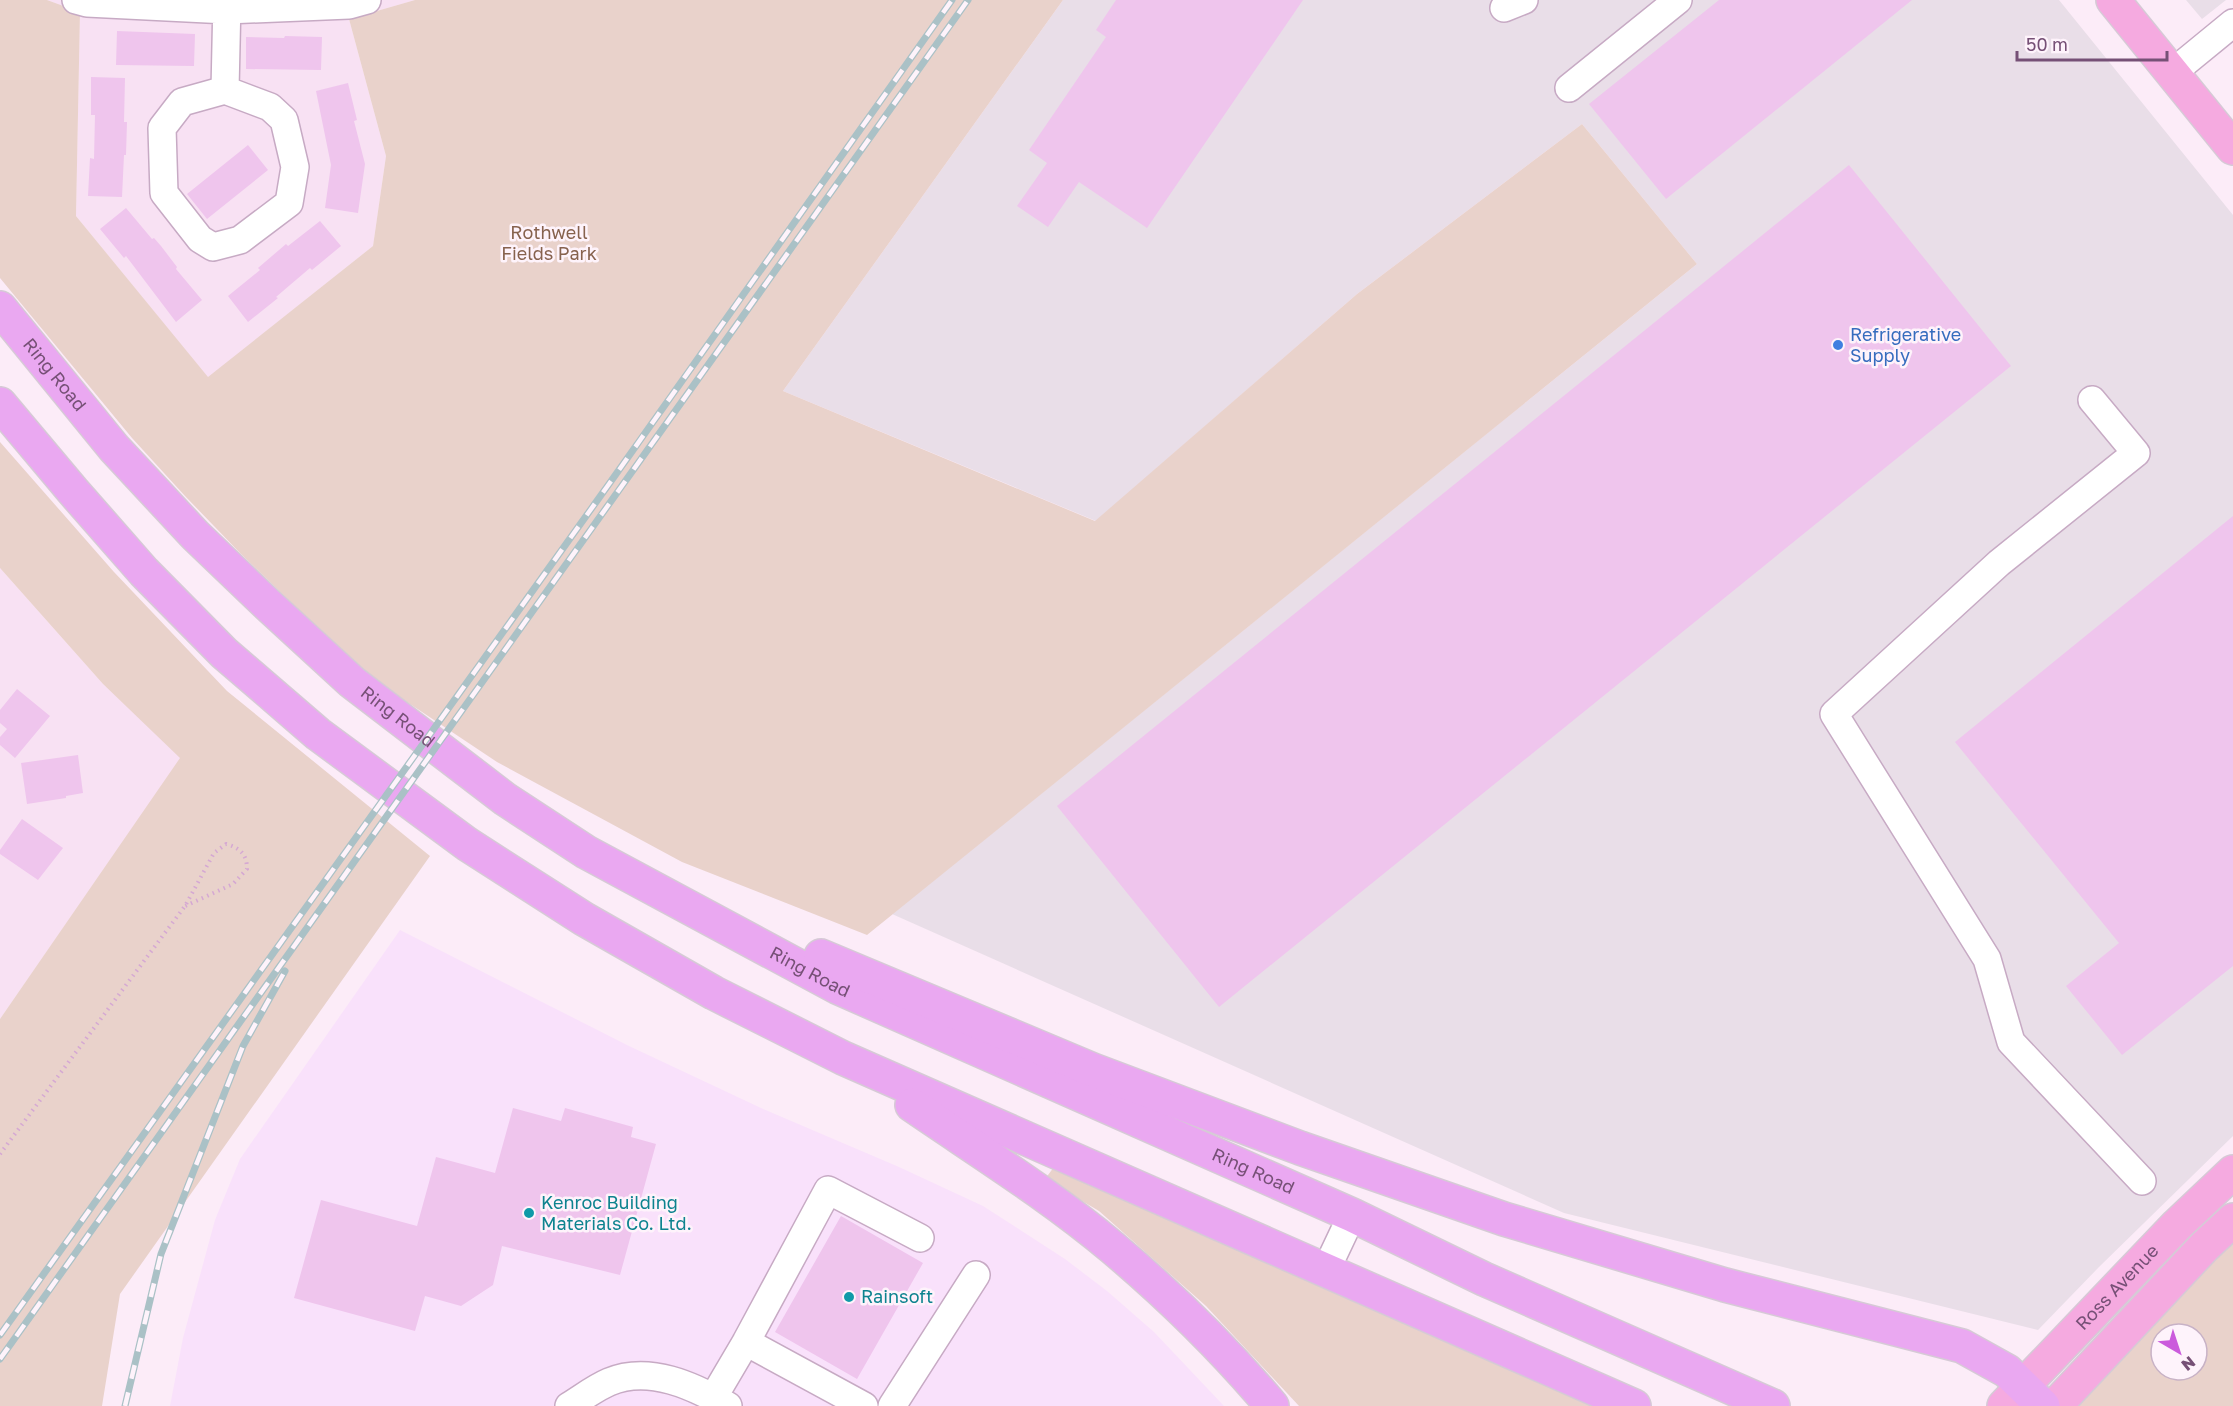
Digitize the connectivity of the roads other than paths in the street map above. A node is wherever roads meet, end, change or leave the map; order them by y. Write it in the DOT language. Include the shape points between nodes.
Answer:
graph roads {
  1 [pos="76,0"];
  2 [pos="368,0"];
  3 [pos="1678,0"];
  4 [pos="2113,0"];
  5 [pos="227,5"];
  6 [pos="2233,23"];
  7 [pos="2172,73"];
  8 [pos="1569,88"];
  9 [pos="225,90"];
  10 [pos="2233,148"];
  11 [pos="0,308"];
  12 [pos="2092,400"];
  13 [pos="0,404"];
  14 [pos="669,895"];
  15 [pos="843,1058"];
  16 [pos="2233,1172"];
  17 [pos="2142,1181"];
  18 [pos="1352,1215"];
  19 [pos="2233,1220"];
  20 [pos="920,1238"];
  21 [pos="1326,1270"];
  22 [pos="976,1275"];
  23 [pos="746,1342"];
  24 [pos="2023,1399"];
  25 [pos="721,1402"];
  26 [pos="569,1406"];
  27 [pos="864,1406"];
  28 [pos="892,1406"];
  29 [pos="1272,1406"];
  30 [pos="1634,1406"];
  31 [pos="1773,1406"];
  32 [pos="2055,1406"];
  1 -- 5 [label="street"];
  2 -- 5 [label="street" via="349,5"];
  3 -- 8 [label="street"];
  4 -- 7 [label="main road"];
  5 -- 9 [label="street"];
  6 -- 7 [label="street"];
  7 -- 10 [label="main road"];
  9 -- 9 [label="street" via="182,102 162,128 164,193 200,239 213,248 240,240 289,203 295,167 284,120 270,107"];
  11 -- 14 [label="highway, Ring Road" via="114,448 187,526 352,682 505,799 586,852"];
  12 -- 17 [label="street" via="2136,453 1999,563 1834,714 1988,959 2011,1042"];
  13 -- 15 [label="highway" via="144,572 224,653 318,734 467,844 584,920 714,993"];
  14 -- 18 [label="highway, Ring Road" via="837,987"];
  14 -- 24 [label="highway" via="1093,1070 1300,1148 1504,1219 1725,1285 1962,1346 2007,1371"];
  15 -- 21 [label="highway"];
  15 -- 29 [label="highway" via="1112,1247 1176,1304"];
  16 -- 24 [label="main road, Ross Avenue" via="2184,1218"];
  18 -- 21 [label="street"];
  18 -- 31 [label="highway, Ring Road" via="1484,1279"];
  19 -- 32 [label="main road, Ross Avenue"];
  20 -- 23 [label="street" via="828,1190"];
  21 -- 30 [label="highway"];
  22 -- 28 [label="street"];
  23 -- 25 [label="street"];
  23 -- 27 [label="street"];
  25 -- 26 [label="street" via="677,1381 642,1375 610,1381"];
}
